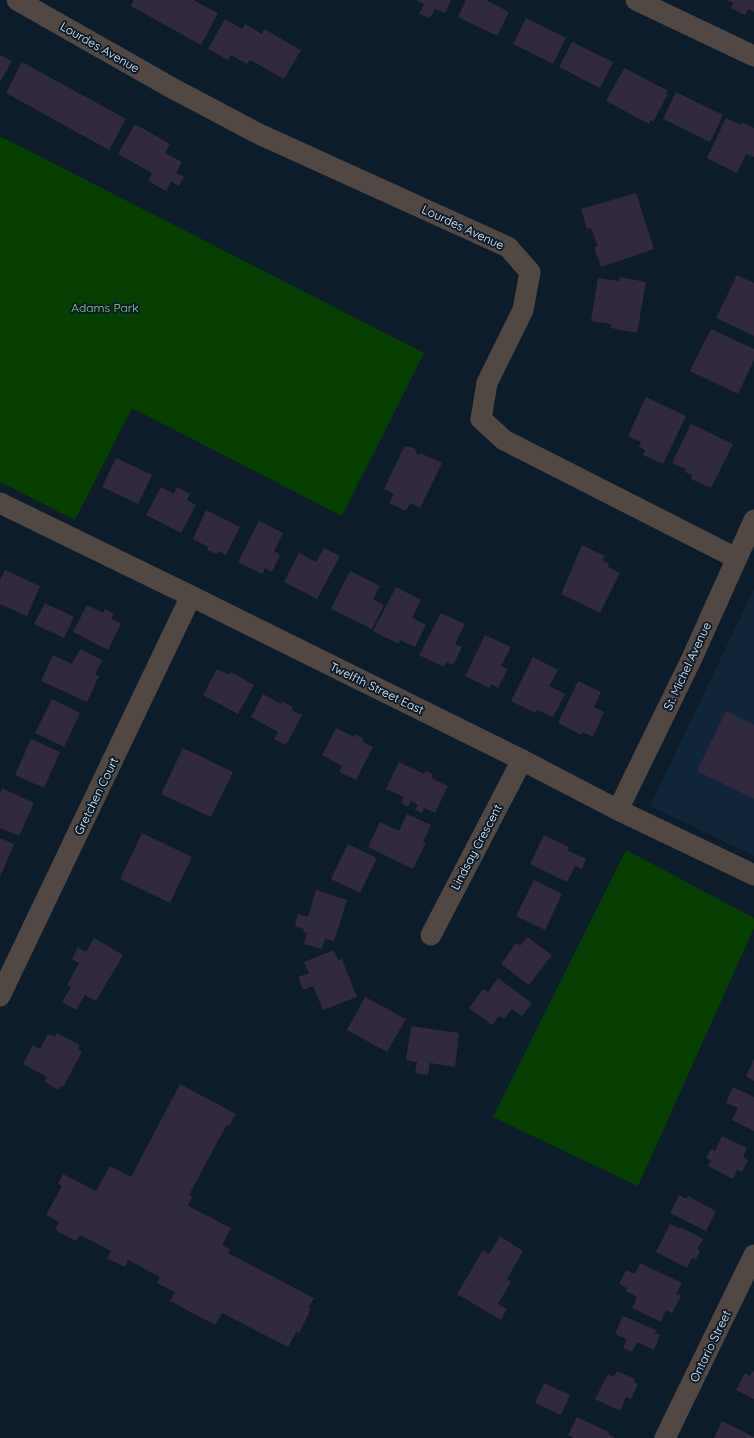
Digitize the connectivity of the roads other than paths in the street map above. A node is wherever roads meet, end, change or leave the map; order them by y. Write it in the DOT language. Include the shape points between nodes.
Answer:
graph roads {
  1 [pos="17,0"];
  2 [pos="636,0"];
  3 [pos="754,56"];
  4 [pos="0,503"];
  5 [pos="754,520"];
  6 [pos="736,558"];
  7 [pos="191,596"];
  8 [pos="522,760"];
  9 [pos="618,810"];
  10 [pos="754,875"];
  11 [pos="431,935"];
  12 [pos="0,996"];
  13 [pos="754,1255"];
  14 [pos="665,1438"];
  1 -- 6 [label="street, Lourdes Avenue" via="257,133 508,247 530,272 523,310 487,383 481,418 504,440"];
  2 -- 3 [label="street"];
  4 -- 7 [label="street, Twelfth Street East"];
  5 -- 6 [label="street, St. Michel Avenue"];
  6 -- 9 [label="street, St. Michel Avenue" via="692,658"];
  7 -- 8 [label="street, Twelfth Street East"];
  7 -- 12 [label="street, Gretchen Court"];
  8 -- 9 [label="street, Twelfth Street East"];
  8 -- 11 [label="street, Lindsay Crescent"];
  9 -- 10 [label="street, Twelfth Street East"];
  13 -- 14 [label="street, Ontario Street"];
}
